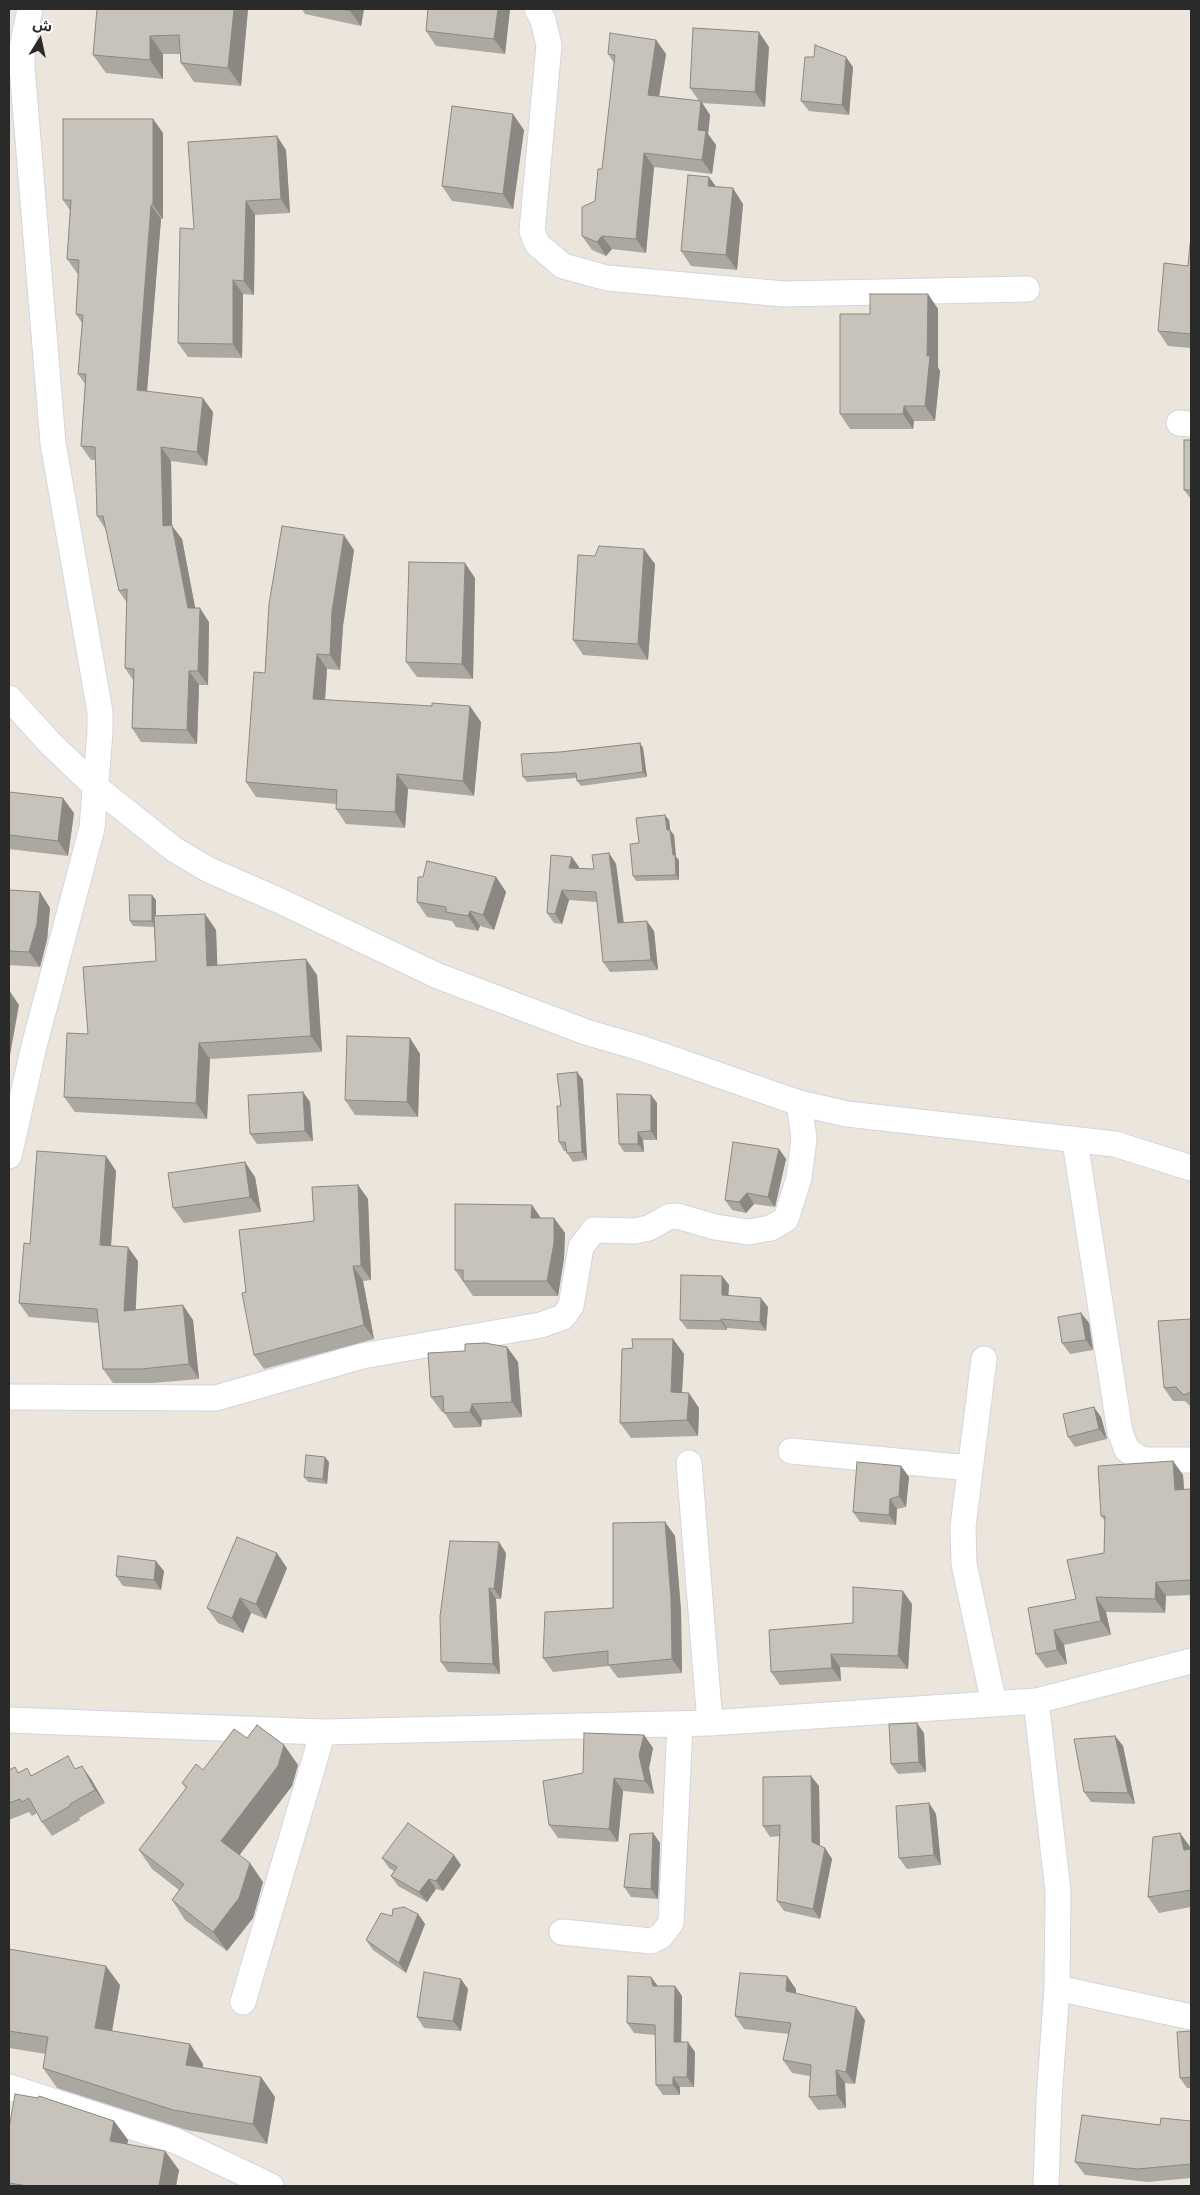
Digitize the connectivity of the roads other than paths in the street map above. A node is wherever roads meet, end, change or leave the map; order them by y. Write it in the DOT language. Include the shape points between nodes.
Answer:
graph roads {
  1 [pos="30,9"];
  2 [pos="537,9"];
  3 [pos="1027,289"];
  4 [pos="9,698"];
  5 [pos="97,788"];
  6 [pos="799,1102"];
  7 [pos="1076,1141"];
  8 [pos="9,1156"];
  9 [pos="1191,1168"];
  10 [pos="984,1359"];
  11 [pos="9,1396"];
  12 [pos="791,1451"];
  13 [pos="1191,1460"];
  14 [pos="689,1463"];
  15 [pos="970,1468"];
  16 [pos="1191,1661"];
  17 [pos="1036,1701"];
  18 [pos="994,1704"];
  19 [pos="9,1720"];
  20 [pos="710,1723"];
  21 [pos="680,1724"];
  22 [pos="323,1732"];
  23 [pos="562,1932"];
  24 [pos="1057,1988"];
  25 [pos="243,2002"];
  26 [pos="1191,2017"];
  27 [pos="9,2087"];
  28 [pos="271,2186"];
  29 [pos="1046,2186"];
  1 -- 5 [label="street" via="22,46 22,67 40,301 53,443 100,712"];
  2 -- 3 [label="street" via="549,44 532,231 537,244 563,266 607,278 784,294"];
  4 -- 5 [label="street"];
  5 -- 6 [label="street" via="175,850 209,870 438,976 586,1032"];
  5 -- 8 [label="street" via="92,828 34,1046"];
  6 -- 7 [label="street" via="847,1114"];
  6 -- 11 [label="street" via="804,1139 802,1159 786,1219 771,1228 748,1232 677,1216 635,1231 594,1230 581,1247 571,1306 563,1317 541,1326 362,1356 216,1398"];
  7 -- 9 [label="street" via="1115,1144"];
  7 -- 13 [label="street" via="1120,1432 1127,1450 1142,1460"];
  10 -- 15 [label="street"];
  12 -- 15 [label="street"];
  14 -- 20 [label="street"];
  15 -- 18 [label="street" via="962,1528 964,1564"];
  16 -- 17 [label="street"];
  17 -- 18 [label="street"];
  17 -- 24 [label="street" via="1058,1891"];
  18 -- 20 [label="street"];
  19 -- 22 [label="street"];
  20 -- 21 [label="street"];
  21 -- 22 [label="street"];
  21 -- 23 [label="street" via="671,1923 662,1936 651,1941"];
  22 -- 25 [label="street"];
  24 -- 26 [label="street"];
  24 -- 29 [label="street"];
  27 -- 28 [label="street" via="176,2141"];
}
